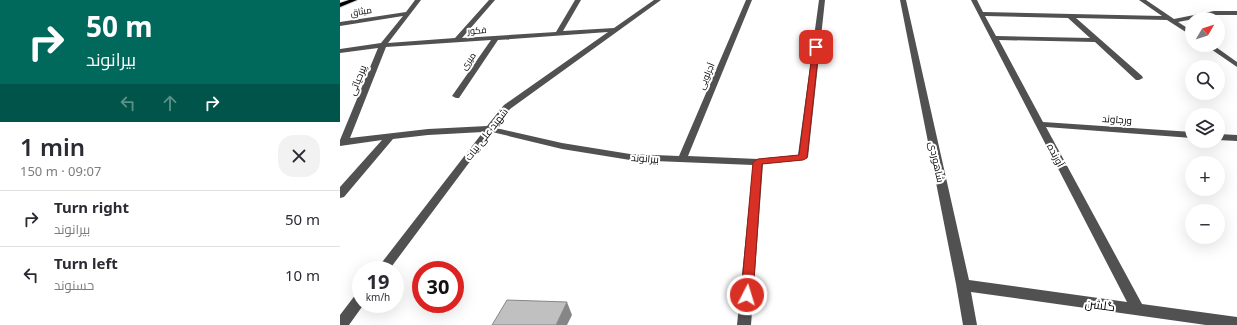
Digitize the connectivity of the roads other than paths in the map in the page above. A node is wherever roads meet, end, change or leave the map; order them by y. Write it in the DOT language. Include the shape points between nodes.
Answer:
graph roads {
  1 [pos="354,0"];
  2 [pos="418,0"];
  3 [pos="492,0"];
  4 [pos="578,0"];
  5 [pos="658,0"];
  6 [pos="749,0"];
  7 [pos="822,0"];
  8 [pos="903,0"];
  9 [pos="974,0"];
  10 [pos="1142,0"];
  11 [pos="340,5"];
  12 [pos="408,13"];
  13 [pos="1237,13"];
  14 [pos="981,14"];
  15 [pos="1070,16"];
  16 [pos="1171,20"];
  17 [pos="340,24"];
  18 [pos="1185,29"];
  19 [pos="615,30"];
  20 [pos="559,33"];
  21 [pos="496,37"];
  22 [pos="994,38"];
  23 [pos="457,40"];
  24 [pos="1097,40"];
  25 [pos="383,45"];
  26 [pos="340,51"];
  27 [pos="1218,52"];
  28 [pos="1237,65"];
  29 [pos="1139,78"];
  30 [pos="456,96"];
  31 [pos="1040,124"];
  32 [pos="490,129"];
  33 [pos="1185,134"];
  34 [pos="391,136"];
  35 [pos="1233,138"];
  36 [pos="342,142"];
  37 [pos="1237,145"];
  38 [pos="682,160"];
  39 [pos="758,162"];
  40 [pos="340,194"];
  41 [pos="389,261"];
  42 [pos="963,284"];
  43 [pos="352,308"];
  44 [pos="1138,310"];
  45 [pos="343,319"];
  46 [pos="1213,322"];
  47 [pos="1237,323"];
  48 [pos="744,325"];
  49 [pos="970,325"];
  1 -- 11 [label="main road"];
  2 -- 12 [label="street, پیرحیاتی"];
  3 -- 23 [label="street"];
  4 -- 20 [label="street"];
  5 -- 19 [label="street, شهید علی بیات"];
  6 -- 38 [label="street, آجرلویی"];
  7 -- 39 [label="street, بیرانوند" via="803,158"];
  8 -- 42 [label="street, شاهوردی"];
  9 -- 14 [label="street, آورنده"];
  10 -- 16 [label="street"];
  12 -- 17 [label="street, میثاق"];
  12 -- 25 [label="street, پیرحیاتی"];
  13 -- 16 [label="street" via="1214,13"];
  14 -- 15 [label="street"];
  14 -- 22 [label="street, آورنده"];
  15 -- 16 [label="street"];
  15 -- 24 [label="street"];
  16 -- 18 [label="street"];
  19 -- 20 [label="street, فکور"];
  19 -- 32 [label="street, شهید علی بیات" via="507,107"];
  20 -- 21 [label="street, فکور"];
  21 -- 23 [label="street, فکور"];
  21 -- 30 [label="street, میری"];
  22 -- 24 [label="street"];
  22 -- 31 [label="street, آورنده"];
  23 -- 25 [label="street, فکور"];
  24 -- 29 [label="street"];
  25 -- 26 [label="street, فکور"];
  25 -- 36 [label="street, پیرحیاتی"];
  27 -- 28 [label="street"];
  31 -- 33 [label="street, ورجاوند"];
  31 -- 44 [label="street, آورنده"];
  32 -- 34 [label="street, بیرانوند"];
  32 -- 38 [label="street, بیرانوند" via="562,146 630,157"];
  32 -- 41 [label="street, شهید علی بیات"];
  34 -- 36 [label="street, بیرانوند"];
  34 -- 40 [label="street"];
  35 -- 37 [label="street"];
  38 -- 39 [label="street, بیرانوند"];
  39 -- 48 [label="street"];
  42 -- 44 [label="street, گلشن" via="976,288"];
  42 -- 49 [label="street, شاهوردی"];
  43 -- 45 [label="street"];
  44 -- 46 [label="street, گلشن"];
  46 -- 47 [label="street, گلشن"];
}
